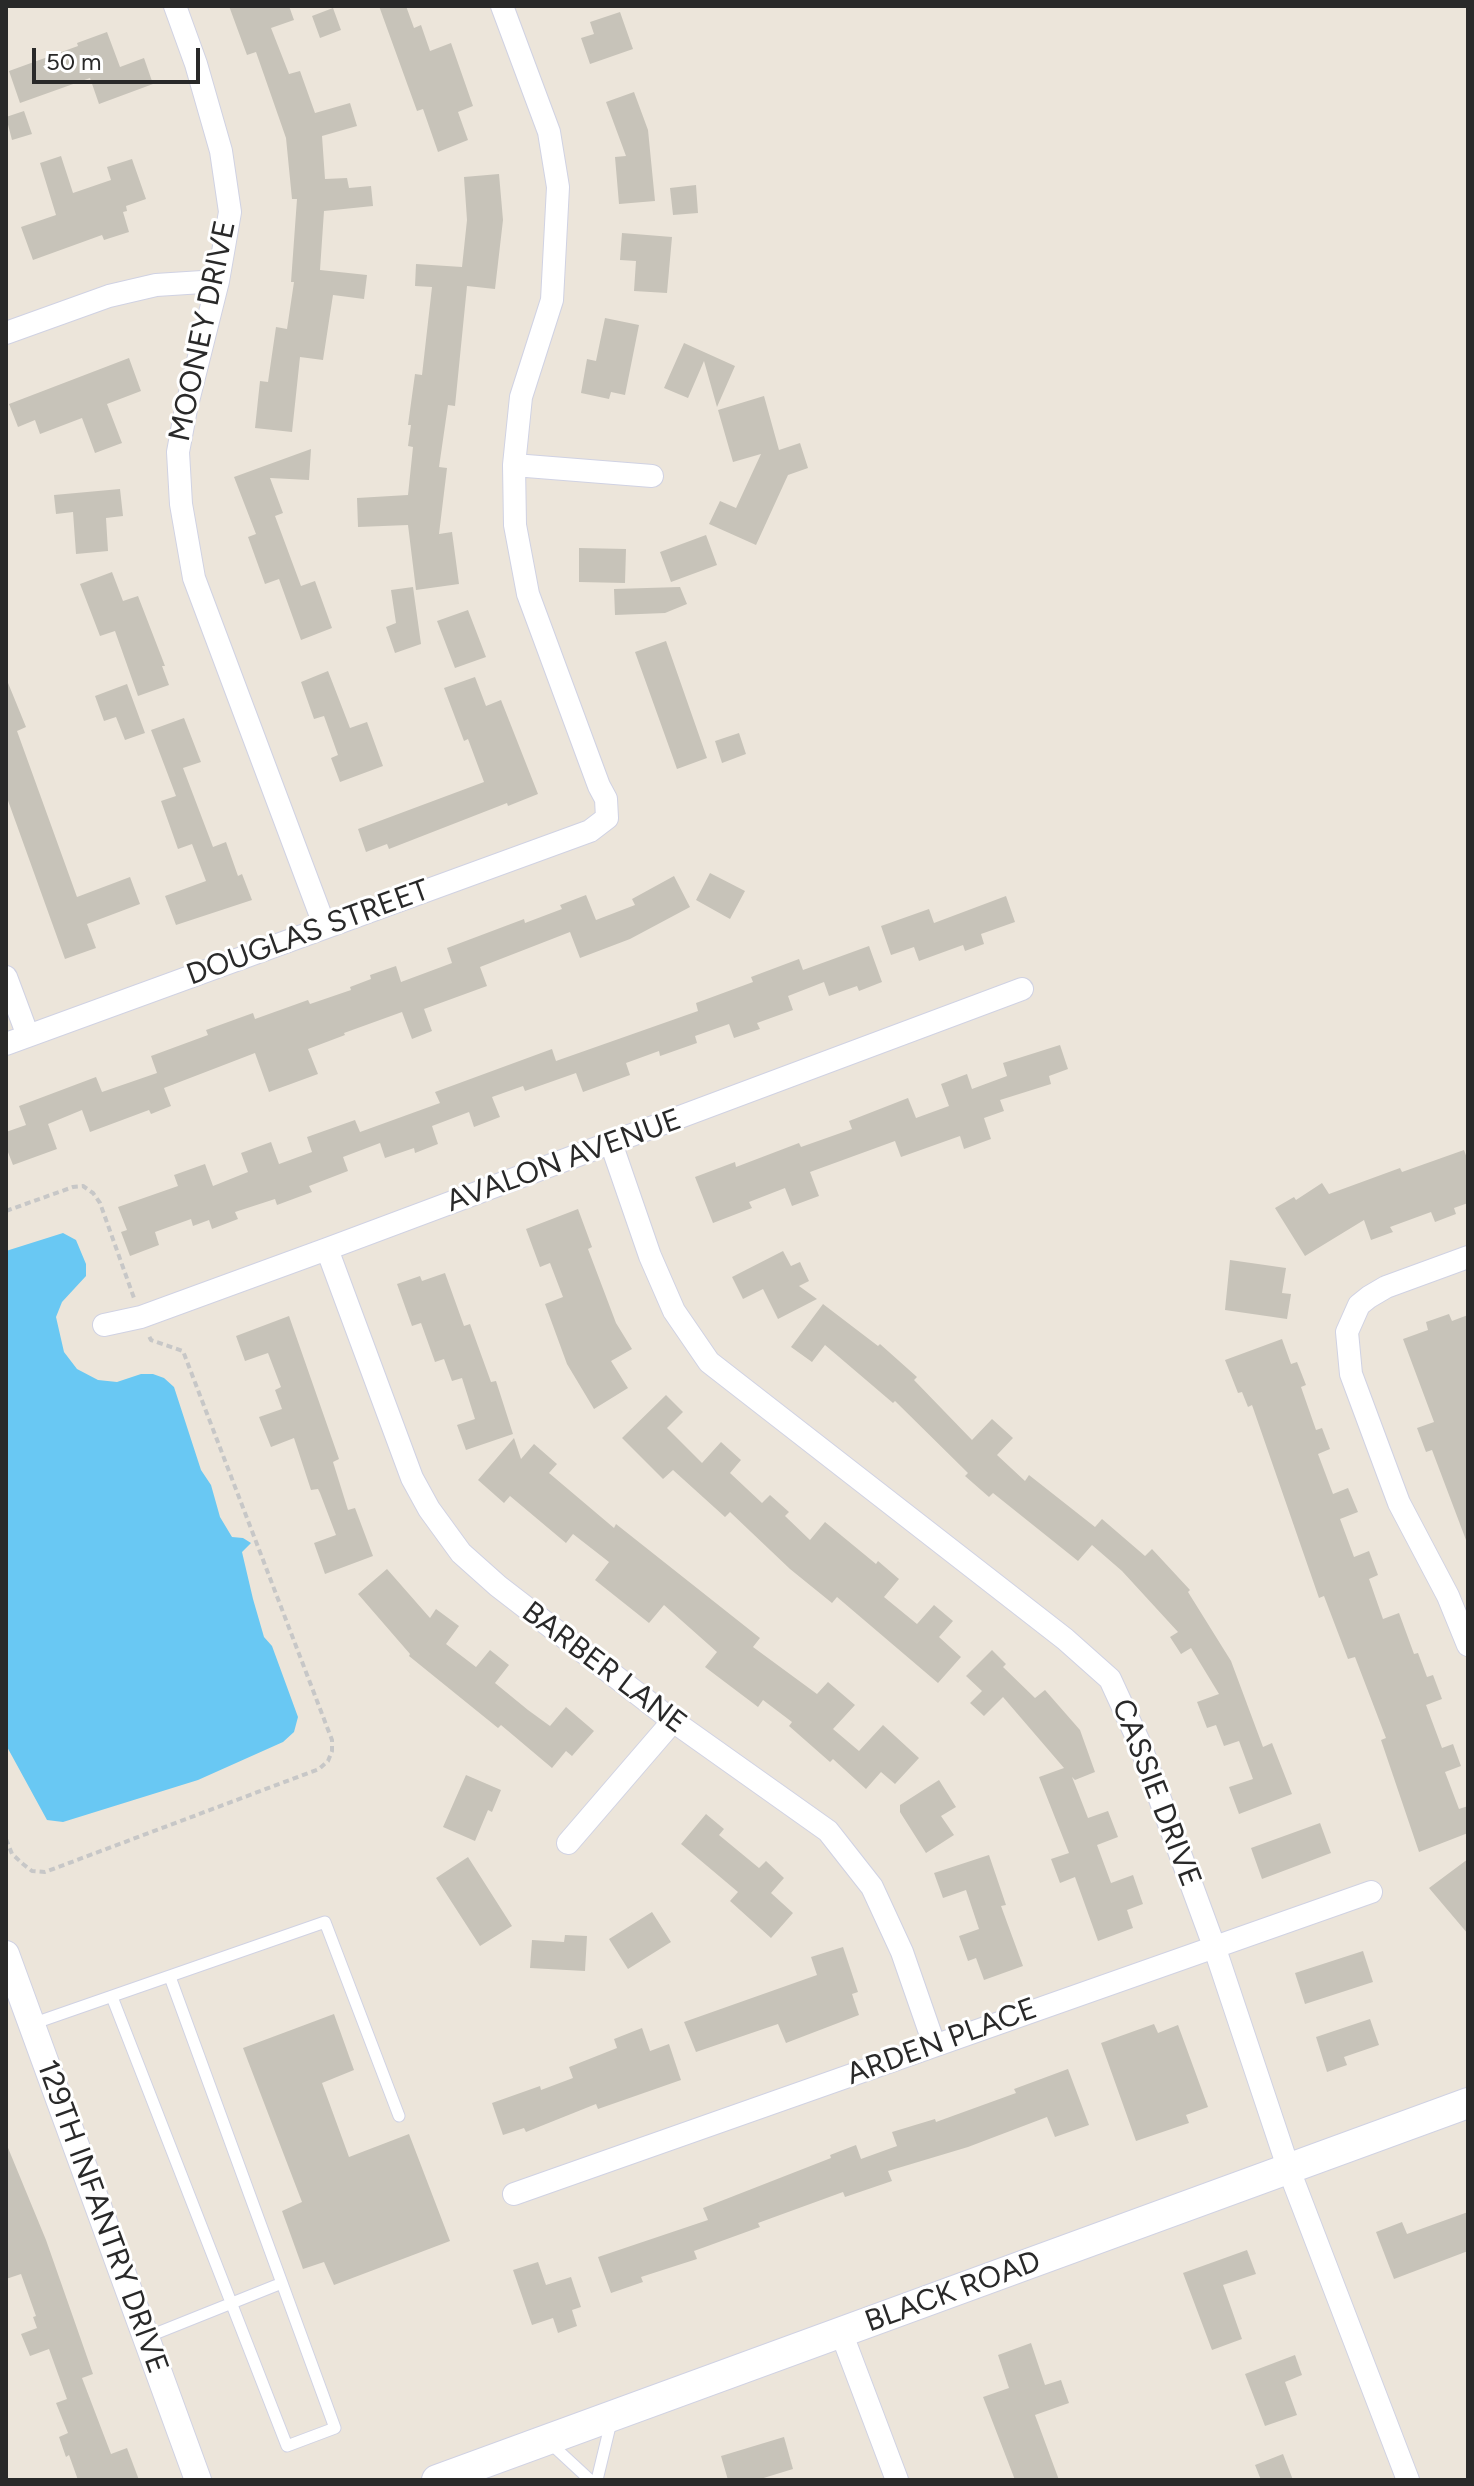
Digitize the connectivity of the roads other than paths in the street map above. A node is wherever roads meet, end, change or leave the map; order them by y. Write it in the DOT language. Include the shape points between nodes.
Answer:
graph roads {
  1 [pos="175,6"];
  2 [pos="502,6"];
  3 [pos="218,281"];
  4 [pos="6,333"];
  5 [pos="514,465"];
  6 [pos="652,476"];
  7 [pos="325,927"];
  8 [pos="6,977"];
  9 [pos="1022,989"];
  10 [pos="28,1036"];
  11 [pos="6,1044"];
  12 [pos="611,1143"];
  13 [pos="327,1249"];
  14 [pos="1468,1257"];
  15 [pos="104,1325"];
  16 [pos="1468,1645"];
  17 [pos="673,1721"];
  18 [pos="568,1843"];
  19 [pos="1371,1892"];
  20 [pos="1214,1946"];
  21 [pos="6,1954"];
  22 [pos="170,1977"];
  23 [pos="112,1997"];
  24 [pos="31,2024"];
  25 [pos="934,2044"];
  26 [pos="1468,2103"];
  27 [pos="399,2116"];
  28 [pos="1289,2170"];
  29 [pos="514,2194"];
  30 [pos="282,2283"];
  31 [pos="231,2304"];
  32 [pos="841,2332"];
  33 [pos="146,2337"];
  34 [pos="613,2415"];
  35 [pos="547,2439"];
  36 [pos="198,2480"];
  37 [pos="437,2480"];
  38 [pos="590,2480"];
  39 [pos="597,2480"];
  40 [pos="897,2480"];
  41 [pos="1408,2480"];
  1 -- 3 [label="street, MOONEY DRIVE" via="221,151 230,212"];
  2 -- 5 [label="street" via="549,132 558,187 552,300 521,397"];
  3 -- 4 [label="street" via="156,285 109,296"];
  3 -- 7 [label="street, MOONEY DRIVE" via="178,452 181,504 194,578"];
  5 -- 6 [label="street"];
  5 -- 7 [label="street, DOUGLAS STREET" via="515,525 528,594 606,799 607,818 590,831"];
  7 -- 10 [label="street, DOUGLAS STREET"];
  8 -- 10 [label="street"];
  9 -- 12 [label="street, AVALON AVENUE"];
  10 -- 11 [label="street, DOUGLAS STREET"];
  12 -- 13 [label="street, AVALON AVENUE"];
  12 -- 20 [label="street, CASSIE DRIVE" via="674,1311 709,1362 1110,1679 1139,1742"];
  13 -- 15 [label="street, AVALON AVENUE" via="141,1317"];
  13 -- 17 [label="street, BARBER LANE" via="412,1478 461,1553"];
  14 -- 16 [label="street" via="1369,1297 1359,1305 1347,1332 1351,1374 1399,1503"];
  17 -- 18 [label="street"];
  17 -- 25 [label="street, BARBER LANE" via="828,1831 872,1887 902,1952"];
  19 -- 20 [label="street, ARDEN PLACE"];
  20 -- 25 [label="street, ARDEN PLACE"];
  20 -- 28 [label="street, CASSIE DRIVE"];
  21 -- 24 [label="street, 129TH INFANTRY DRIVE"];
  22 -- 23 [label="lane"];
  22 -- 27 [label="lane" via="325,1922"];
  22 -- 30 [label="lane"];
  23 -- 24 [label="lane"];
  23 -- 31 [label="lane"];
  24 -- 33 [label="street, 129TH INFANTRY DRIVE"];
  25 -- 29 [label="street, ARDEN PLACE"];
  26 -- 28 [label="main road, BLACK ROAD"];
  28 -- 32 [label="main road, BLACK ROAD"];
  28 -- 41 [label="street, CASSIE DRIVE"];
  30 -- 31 [label="lane"];
  30 -- 31 [label="lane" via="335,2428 287,2446"];
  31 -- 33 [label="lane"];
  32 -- 34 [label="main road, BLACK ROAD"];
  32 -- 40 [label="street"];
  33 -- 36 [label="street, 129TH INFANTRY DRIVE"];
  34 -- 35 [label="main road, BLACK ROAD"];
  34 -- 39 [label="lane"];
  35 -- 37 [label="main road, BLACK ROAD"];
  35 -- 38 [label="lane"];
}
